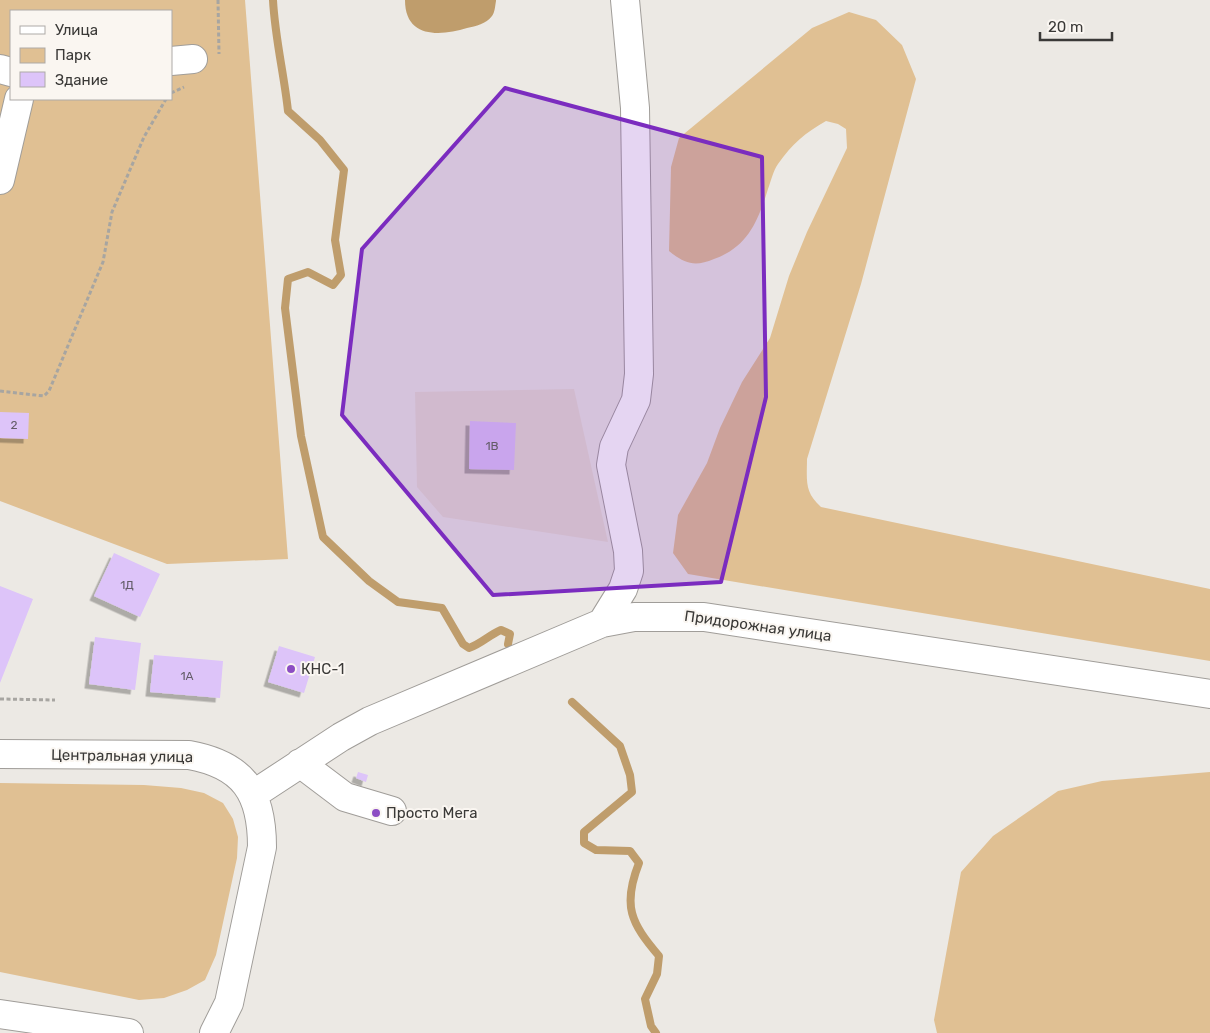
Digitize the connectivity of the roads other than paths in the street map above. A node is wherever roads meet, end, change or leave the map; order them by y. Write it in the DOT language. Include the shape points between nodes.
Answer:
graph roads {
  1 [pos="625,0"];
  2 [pos="19,100"];
  3 [pos="0,180"];
  4 [pos="602,623"];
  5 [pos="1210,694"];
  6 [pos="0,754"];
  7 [pos="300,763"];
  8 [pos="254,794"];
  9 [pos="392,812"];
  10 [pos="0,1014"];
  11 [pos="129,1033"];
  12 [pos="214,1033"];
  1 -- 4 [label="street" via="636,108 639,374 636,400 614,447 612,465 629,571 619,598"];
  2 -- 3 [label="street"];
  4 -- 5 [label="street, Придорожная улица" via="634,617 704,617"];
  4 -- 7 [label="street, Придорожная улица" via="370,721"];
  6 -- 8 [label="street, Центральная улица" via="189,755 222,764"];
  7 -- 8 [label="street, Придорожная улица"];
  7 -- 9 [label="street" via="345,797"];
  8 -- 12 [label="street, Центральная улица" via="262,824 262,847 229,1003"];
  10 -- 11 [label="street"];
}
